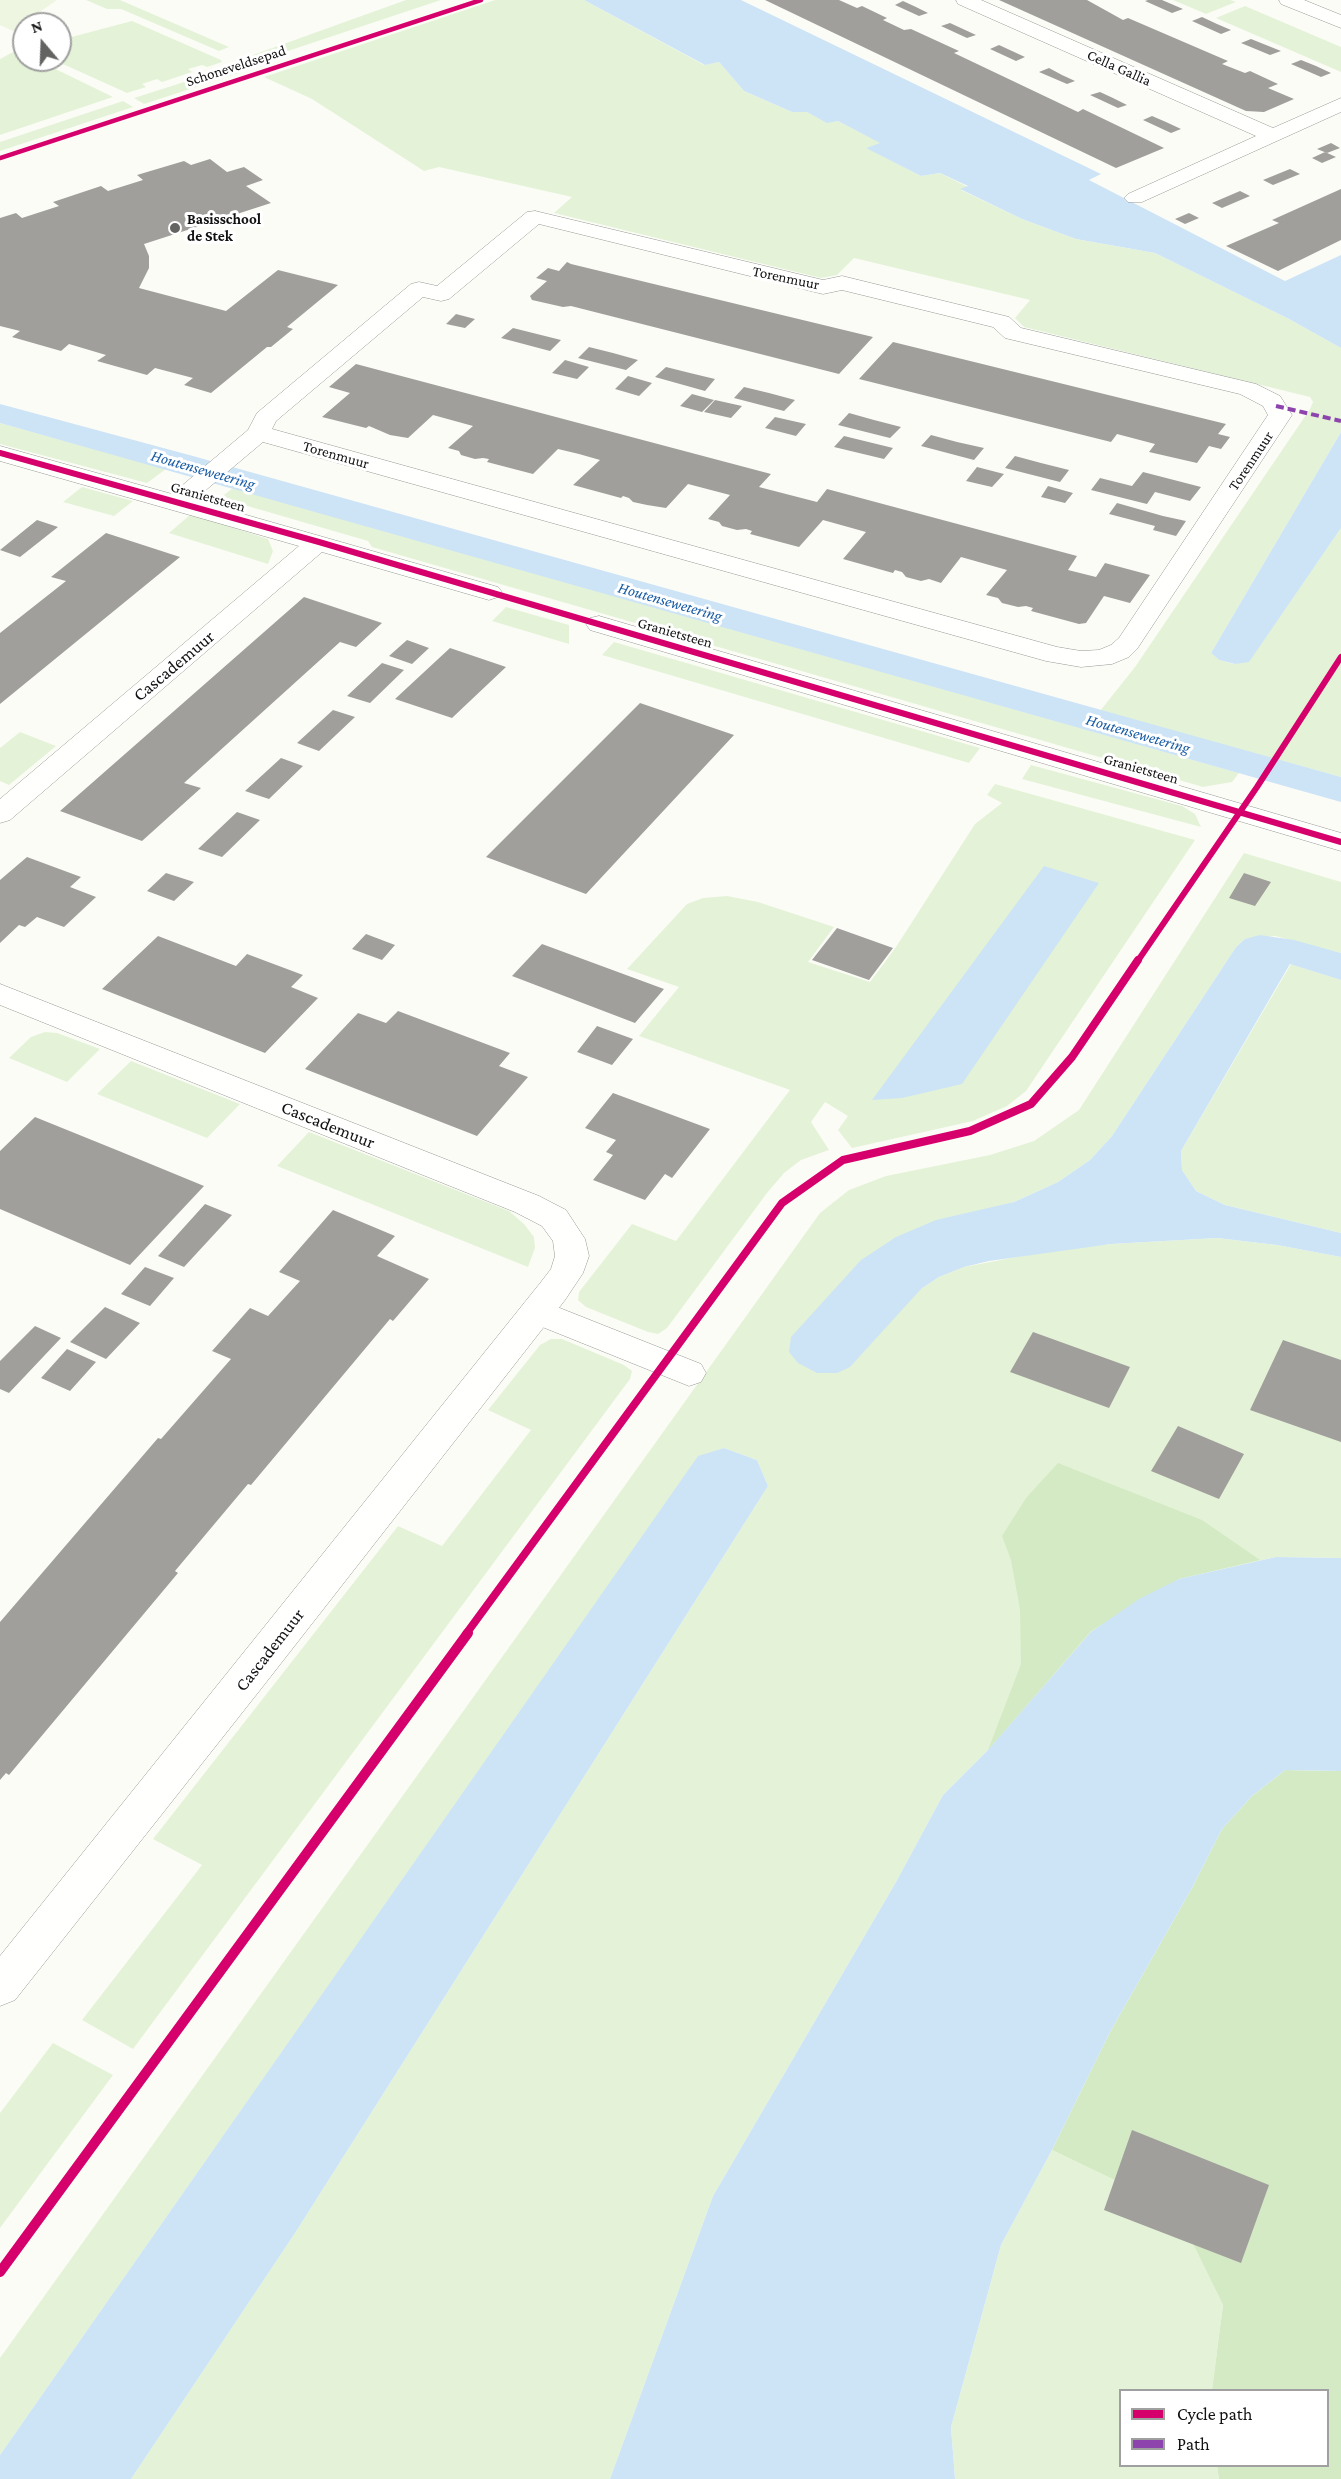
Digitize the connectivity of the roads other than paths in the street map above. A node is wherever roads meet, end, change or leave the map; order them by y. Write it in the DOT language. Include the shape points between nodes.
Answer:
graph roads {
  1 [pos="965,0"];
  2 [pos="1288,0"];
  3 [pos="1341,22"];
  4 [pos="1341,104"];
  5 [pos="1273,136"];
  6 [pos="1135,198"];
  7 [pos="259,433"];
  8 [pos="0,453"];
  9 [pos="177,502"];
  10 [pos="320,542"];
  11 [pos="489,592"];
  12 [pos="599,624"];
  13 [pos="0,814"];
  14 [pos="1341,842"];
  15 [pos="0,994"];
  16 [pos="537,1311"];
  17 [pos="689,1373"];
  18 [pos="0,1987"];
  1 -- 5 [label="street, Cella Gallia"];
  2 -- 3 [label="street"];
  4 -- 5 [label="street"];
  5 -- 6 [label="street"];
  7 -- 7 [label="street, Torenmuur" via="265,418 419,289 441,294 535,217 823,287 842,283 1001,322 1013,333 1248,389 1272,401 1280,414 1128,643 1103,658 1082,659 1055,655"];
  7 -- 9 [label="street, Torenmuur"];
  8 -- 9 [label="street, Granietsteen"];
  9 -- 10 [label="street, Granietsteen"];
  10 -- 11 [label="street, Granietsteen"];
  10 -- 13 [label="street, Cascademuur"];
  12 -- 14 [label="street, Granietsteen"];
  15 -- 16 [label="street, Cascademuur" via="554,1218 569,1239 572,1256 566,1273"];
  16 -- 17 [label="street"];
  16 -- 18 [label="street, Cascademuur"];
}
